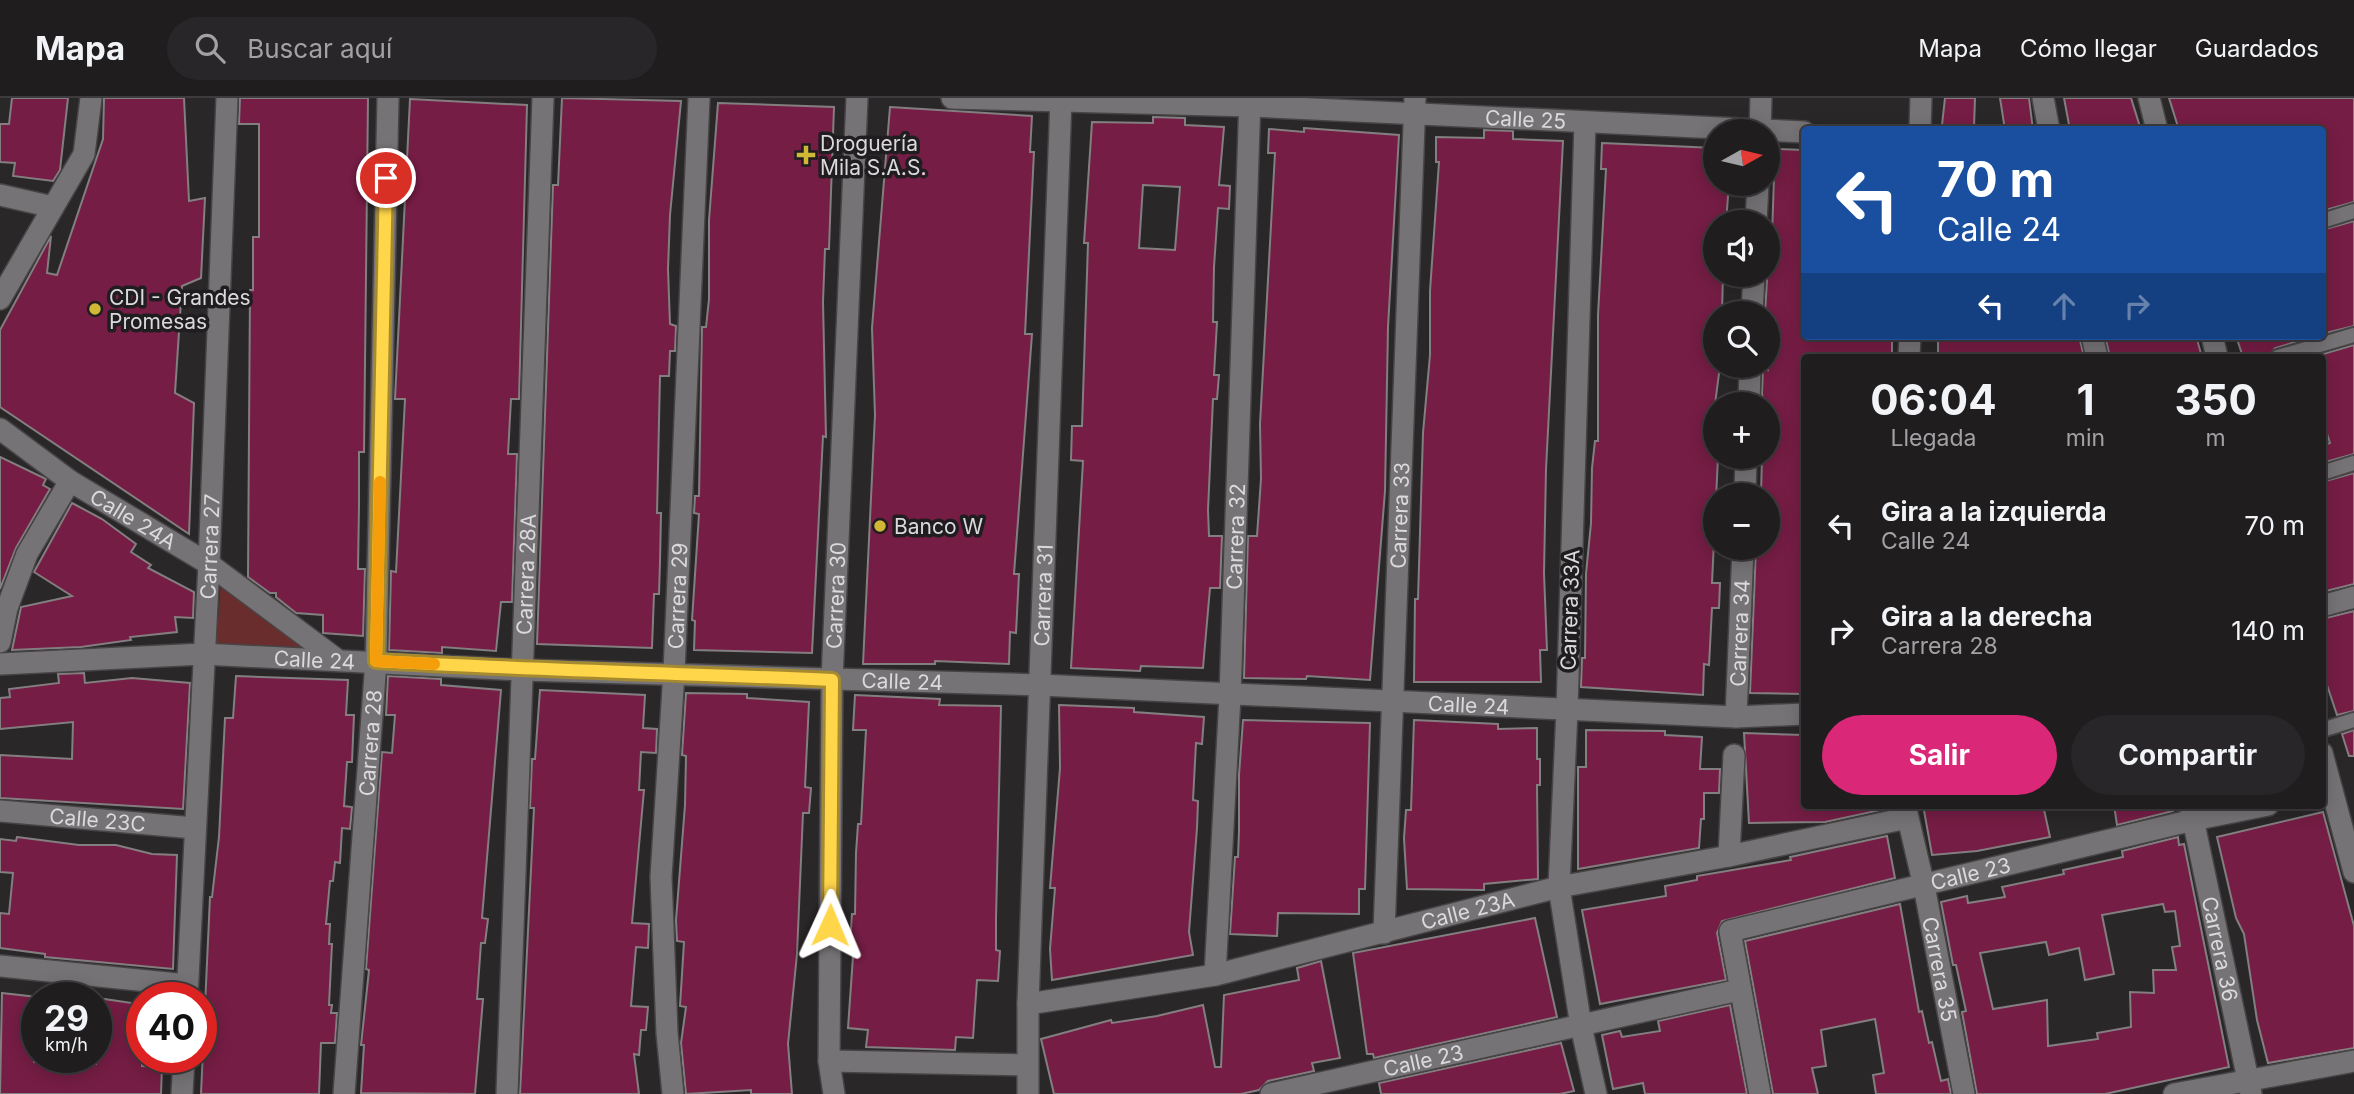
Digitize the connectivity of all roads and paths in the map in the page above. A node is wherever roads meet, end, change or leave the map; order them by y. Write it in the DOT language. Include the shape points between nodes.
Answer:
graph roads {
  1 [pos="91,98"];
  2 [pos="227,98"];
  3 [pos="388,98"];
  4 [pos="543,98"];
  5 [pos="699,98"];
  6 [pos="856,98"];
  7 [pos="951,98"];
  8 [pos="1061,98"];
  9 [pos="1761,98"];
  10 [pos="1921,98"];
  11 [pos="2042,98"];
  12 [pos="2149,98"];
  13 [pos="1250,102"];
  14 [pos="1415,106"];
  15 [pos="1760,119"];
  16 [pos="1586,122"];
  17 [pos="1920,126"];
  18 [pos="2048,126"];
  19 [pos="2156,126"];
  20 [pos="1703,128"];
  21 [pos="1780,131"];
  22 [pos="1801,132"];
  23 [pos="0,195"];
  24 [pos="52,207"];
  25 [pos="2354,211"];
  26 [pos="2326,220"];
  27 [pos="0,299"];
  28 [pos="2354,335"];
  29 [pos="2288,354"];
  30 [pos="0,429"];
  31 [pos="2354,463"];
  32 [pos="2326,472"];
  33 [pos="70,481"];
  34 [pos="1743,560"];
  35 [pos="209,564"];
  36 [pos="2354,597"];
  37 [pos="2326,605"];
  38 [pos="0,642"];
  39 [pos="203,654"];
  40 [pos="335,658"];
  41 [pos="376,661"];
  42 [pos="0,664"];
  43 [pos="522,670"];
  44 [pos="674,672"];
  45 [pos="832,680"];
  46 [pos="1040,685"];
  47 [pos="1230,696"];
  48 [pos="1392,703"];
  49 [pos="1567,710"];
  50 [pos="1801,714"];
  51 [pos="1736,717"];
  52 [pos="2354,720"];
  53 [pos="2326,729"];
  54 [pos="1734,755"];
  55 [pos="2328,793"];
  56 [pos="2225,809"];
  57 [pos="0,811"];
  58 [pos="1906,811"];
  59 [pos="2192,812"];
  60 [pos="194,828"];
  61 [pos="2350,844"];
  62 [pos="1729,856"];
  63 [pos="2354,872"];
  64 [pos="1924,886"];
  65 [pos="1559,887"];
  66 [pos="1384,933"];
  67 [pos="0,966"];
  68 [pos="1215,975"];
  69 [pos="187,982"];
  70 [pos="126,983"];
  71 [pos="1739,990"];
  72 [pos="1028,1004"];
  73 [pos="1581,1026"];
  74 [pos="2354,1060"];
  75 [pos="829,1061"];
  76 [pos="1027,1065"];
  77 [pos="183,1073"];
  78 [pos="2250,1087"];
  79 [pos="182,1094"];
  80 [pos="344,1094"];
  81 [pos="506,1094"];
  82 [pos="673,1094"];
  83 [pos="834,1094"];
  84 [pos="1028,1094"];
  85 [pos="1271,1094"];
  86 [pos="1596,1094"];
  87 [pos="1760,1094"];
  88 [pos="1964,1094"];
  89 [pos="2174,1094"];
  1 -- 24 [label="street" via="84,154"];
  2 -- 35 [label="street, Carrera 27"];
  3 -- 41 [label="street, Carrera 28"];
  4 -- 43 [label="street, Carrera 28A"];
  5 -- 44 [label="street, Carrera 29"];
  6 -- 45 [label="street, Carrera 30"];
  7 -- 8 [label="street, Calle 25"];
  8 -- 13 [label="street, Calle 25"];
  8 -- 46 [label="street, Carrera 31"];
  9 -- 15 [label="street"];
  10 -- 17 [label="street"];
  11 -- 18 [label="street"];
  12 -- 19 [label="street"];
  13 -- 14 [label="street, Calle 25"];
  13 -- 47 [label="street, Carrera 32"];
  14 -- 16 [label="street, Calle 25"];
  14 -- 48 [label="street, Carrera 33"];
  16 -- 20 [label="street, Calle 25"];
  16 -- 49 [label="street, Carrera 33A"];
  21 -- 22 [label="street, Calle 25"];
  23 -- 24 [label="street"];
  24 -- 27 [label="street"];
  25 -- 26 [label="lane"];
  28 -- 29 [label="lane"];
  30 -- 33 [label="street, Calle 24A"];
  31 -- 32 [label="lane"];
  33 -- 35 [label="street, Calle 24A"];
  33 -- 38 [label="street" via="27,554"];
  34 -- 51 [label="street, Carrera 34"];
  35 -- 39 [label="street, Carrera 27"];
  35 -- 40 [label="street, Calle 24A"];
  36 -- 37 [label="street"];
  39 -- 40 [label="street, Calle 24"];
  39 -- 42 [label="street, Calle 24"];
  39 -- 60 [label="street, Carrera 27"];
  40 -- 41 [label="street, Calle 24"];
  41 -- 43 [label="street, Calle 24"];
  41 -- 80 [label="street, Carrera 28"];
  43 -- 44 [label="street, Calle 24"];
  43 -- 81 [label="street, Carrera 28A"];
  44 -- 45 [label="street, Calle 24"];
  44 -- 82 [label="street, Carrera 29" via="661,877"];
  45 -- 46 [label="street, Calle 24"];
  45 -- 75 [label="street, Carrera 30"];
  46 -- 47 [label="street, Calle 24"];
  46 -- 72 [label="street, Carrera 31"];
  47 -- 48 [label="street, Calle 24"];
  47 -- 68 [label="street, Carrera 32"];
  48 -- 49 [label="street, Calle 24"];
  48 -- 66 [label="street, Carrera 33"];
  49 -- 51 [label="street, Calle 24"];
  49 -- 65 [label="street, Carrera 33A"];
  50 -- 51 [label="street, Calle 24"];
  52 -- 53 [label="lane"];
  54 -- 62 [label="street"];
  55 -- 61 [label="street"];
  56 -- 59 [label="street, Calle 23"];
  57 -- 60 [label="street, Calle 23C"];
  58 -- 62 [label="street, Calle 23A"];
  58 -- 64 [label="street, Carrera 35"];
  59 -- 64 [label="street, Calle 23"];
  59 -- 78 [label="street, Carrera 36"];
  60 -- 69 [label="street, Carrera 27"];
  61 -- 63 [label="street"];
  62 -- 65 [label="street, Calle 23A"];
  64 -- 71 [label="street, Calle 23" via="1730,931"];
  64 -- 88 [label="street, Carrera 35"];
  65 -- 66 [label="street, Calle 23A"];
  65 -- 73 [label="street, Carrera 33A"];
  66 -- 68 [label="street, Calle 23A"];
  67 -- 70 [label="street"];
  68 -- 72 [label="street, Calle 23A"];
  71 -- 73 [label="street, Calle 23"];
  71 -- 87 [label="street, Calle 23"];
  72 -- 76 [label="street, Carrera 31"];
  73 -- 85 [label="street, Calle 23"];
  73 -- 86 [label="street, Carrera 33A"];
  74 -- 78 [label="street"];
  75 -- 76 [label="street"];
  75 -- 83 [label="street, Carrera 30"];
  76 -- 84 [label="street, Carrera 31"];
  77 -- 79 [label="street"];
  78 -- 89 [label="street"];
}
